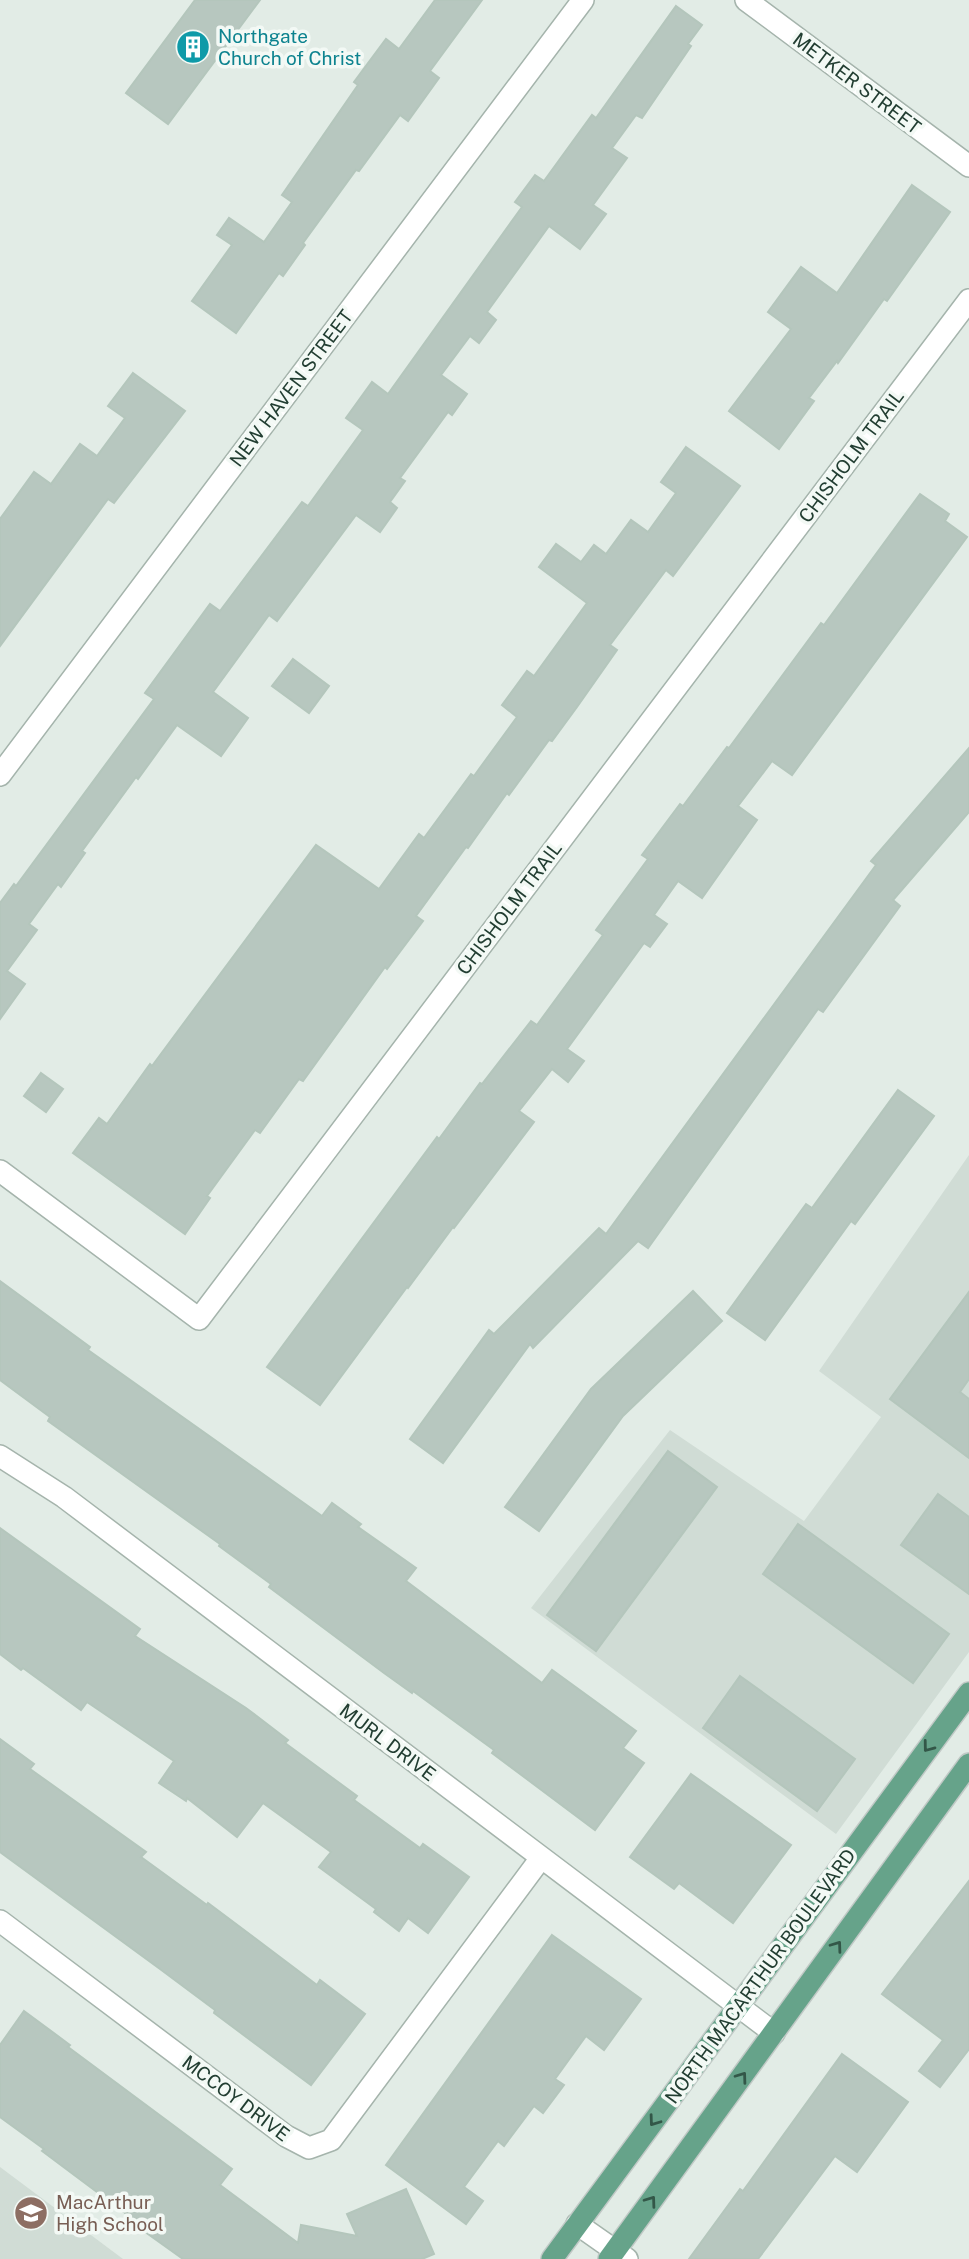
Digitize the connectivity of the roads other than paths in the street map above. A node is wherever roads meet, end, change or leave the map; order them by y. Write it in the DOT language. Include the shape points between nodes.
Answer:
graph roads {
  1 [pos="583,0"];
  2 [pos="746,0"];
  3 [pos="969,166"];
  4 [pos="969,300"];
  5 [pos="0,775"];
  6 [pos="0,1171"];
  7 [pos="0,1456"];
  8 [pos="969,1693"];
  9 [pos="969,1764"];
  10 [pos="541,1858"];
  11 [pos="0,1921"];
  12 [pos="738,2007"];
  13 [pos="774,2033"];
  14 [pos="578,2224"];
  15 [pos="617,2256"];
  16 [pos="552,2259"];
  1 -- 5 [label="street, NEW HAVEN STREET"];
  2 -- 3 [label="street, METKER STREET"];
  4 -- 6 [label="street, CHISHOLM TRAIL" via="199,1319"];
  7 -- 10 [label="street, MURL DRIVE" via="65,1497"];
  8 -- 12 [label="main road, NORTH MACARTHUR BOULEVARD, one-way"];
  13 -- 9 [label="main road, one-way"];
  10 -- 11 [label="street, MCCOY DRIVE" via="331,2140 309,2148 286,2136"];
  10 -- 12 [label="street, MURL DRIVE"];
  12 -- 13 [label="street, MURL DRIVE"];
  12 -- 14 [label="main road, NORTH MACARTHUR BOULEVARD, one-way"];
  15 -- 13 [label="main road, one-way"];
  14 -- 15 [label="street"];
  14 -- 16 [label="main road, NORTH MACARTHUR BOULEVARD"];
}
